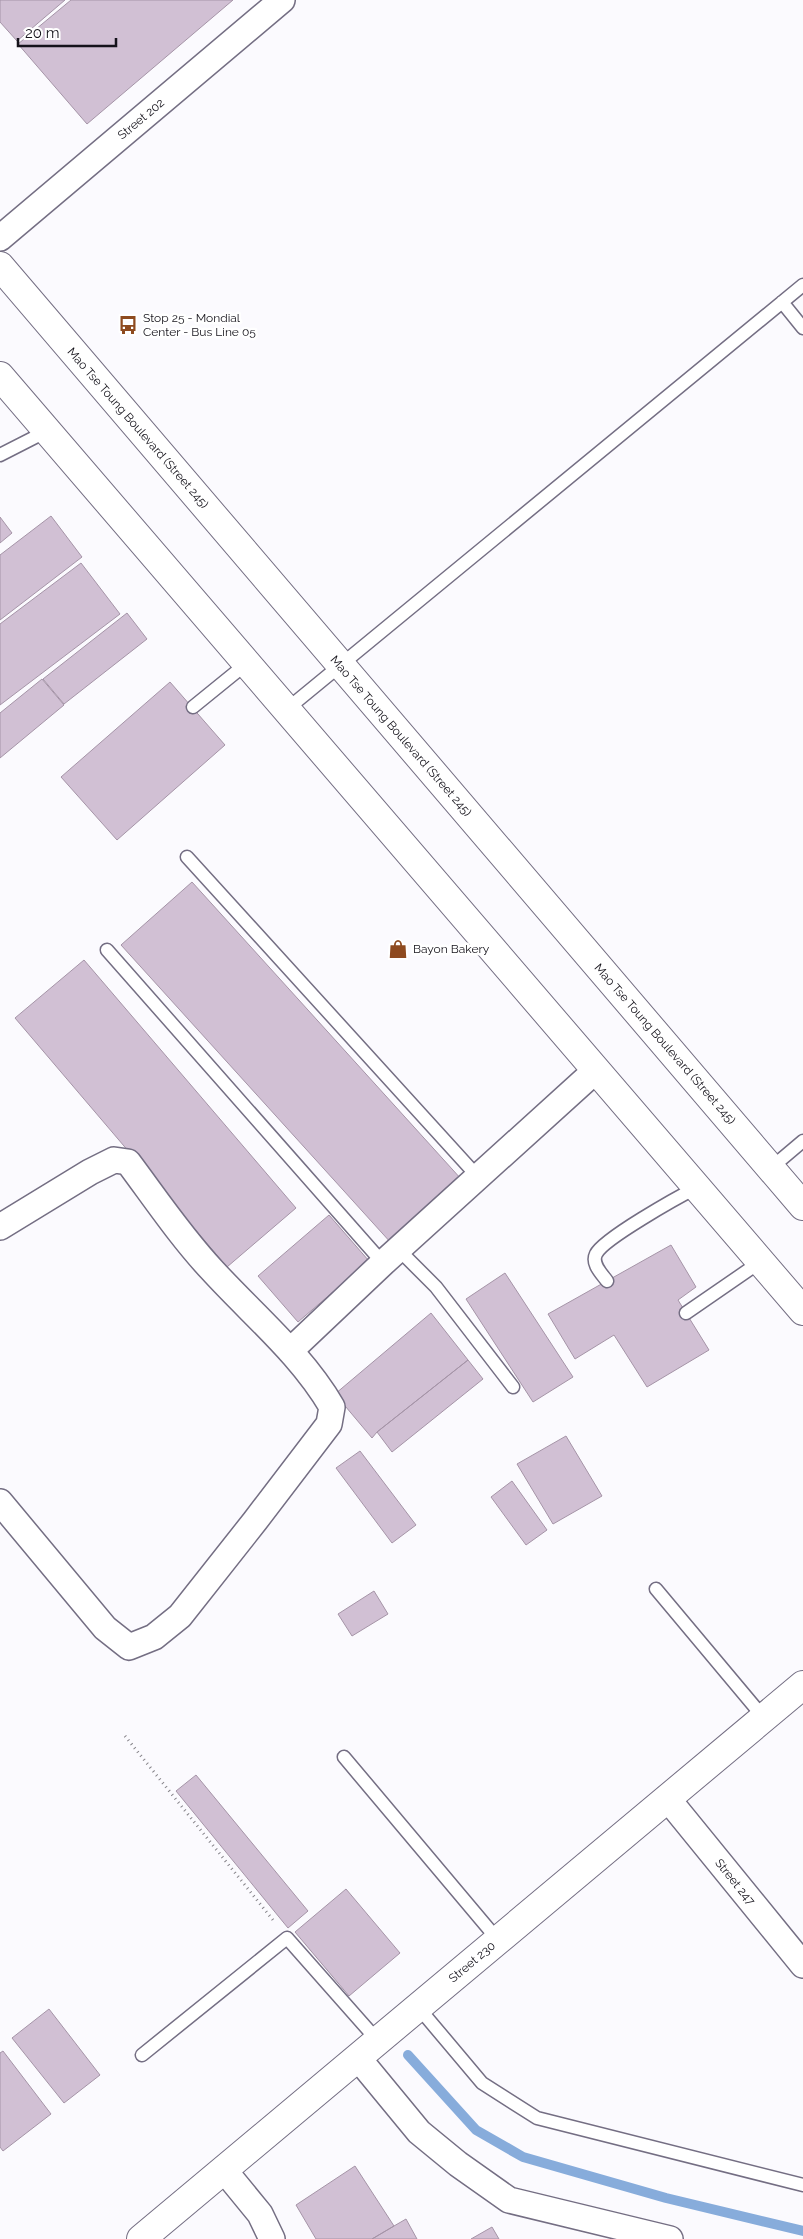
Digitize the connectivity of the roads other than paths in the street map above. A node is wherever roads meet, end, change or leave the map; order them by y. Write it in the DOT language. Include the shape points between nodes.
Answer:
graph roads {
  1 [pos="282,0"];
  2 [pos="0,238"];
  3 [pos="0,266"];
  4 [pos="803,285"];
  5 [pos="782,302"];
  6 [pos="803,328"];
  7 [pos="0,376"];
  8 [pos="47,431"];
  9 [pos="0,455"];
  10 [pos="246,664"];
  11 [pos="341,666"];
  12 [pos="193,708"];
  13 [pos="286,710"];
  14 [pos="187,857"];
  15 [pos="107,950"];
  16 [pos="595,1071"];
  17 [pos="803,1141"];
  18 [pos="771,1168"];
  19 [pos="478,1177"];
  20 [pos="696,1188"];
  21 [pos="803,1206"];
  22 [pos="0,1227"];
  23 [pos="391,1256"];
  24 [pos="760,1262"];
  25 [pos="607,1282"];
  26 [pos="686,1312"];
  27 [pos="803,1312"];
  28 [pos="290,1351"];
  29 [pos="514,1387"];
  30 [pos="0,1502"];
  31 [pos="656,1589"];
  32 [pos="803,1685"];
  33 [pos="764,1718"];
  34 [pos="344,1757"];
  35 [pos="667,1798"];
  36 [pos="498,1940"];
  37 [pos="803,1965"];
  38 [pos="418,2007"];
  39 [pos="368,2050"];
  40 [pos="142,2055"];
  41 [pos="224,2170"];
  42 [pos="803,2185"];
  43 [pos="141,2239"];
  44 [pos="272,2239"];
  45 [pos="670,2239"];
  1 -- 2 [label="street, Street 202"];
  3 -- 11 [label="main road, Mao Tse Toung Boulevard (Street 245)"];
  4 -- 5 [label="lane"];
  5 -- 6 [label="lane"];
  5 -- 11 [label="lane"];
  7 -- 8 [label="main road"];
  8 -- 9 [label="lane"];
  8 -- 10 [label="main road"];
  10 -- 12 [label="lane"];
  10 -- 13 [label="main road"];
  11 -- 13 [label="lane"];
  11 -- 18 [label="main road, Mao Tse Toung Boulevard (Street 245)"];
  13 -- 16 [label="main road"];
  14 -- 19 [label="lane"];
  15 -- 23 [label="lane"];
  16 -- 19 [label="street"];
  16 -- 20 [label="main road"];
  17 -- 18 [label="lane"];
  18 -- 21 [label="main road, Mao Tse Toung Boulevard (Street 245)"];
  19 -- 23 [label="street"];
  20 -- 24 [label="main road"];
  20 -- 25 [label="lane" via="607,1243 596,1255 595,1264"];
  22 -- 28 [label="street" via="90,1172 114,1160 128,1162 211,1269"];
  23 -- 28 [label="street"];
  23 -- 29 [label="lane" via="436,1287"];
  24 -- 26 [label="lane"];
  24 -- 27 [label="main road"];
  28 -- 30 [label="street" via="324,1392 332,1407 328,1424 180,1616 154,1637 129,1647 105,1628"];
  31 -- 33 [label="lane"];
  32 -- 33 [label="main road, Street 230"];
  33 -- 35 [label="main road, Street 230"];
  34 -- 36 [label="lane"];
  35 -- 36 [label="main road, Street 230"];
  35 -- 37 [label="street, Street 247"];
  36 -- 38 [label="main road, Street 230"];
  38 -- 39 [label="main road, Street 230"];
  38 -- 42 [label="lane" via="482,2083 537,2118"];
  39 -- 40 [label="lane" via="287,1938"];
  39 -- 41 [label="main road, Street 230"];
  39 -- 45 [label="street" via="419,2132 509,2200"];
  41 -- 43 [label="main road, Street 230"];
  41 -- 44 [label="street" via="260,2214"];
}
